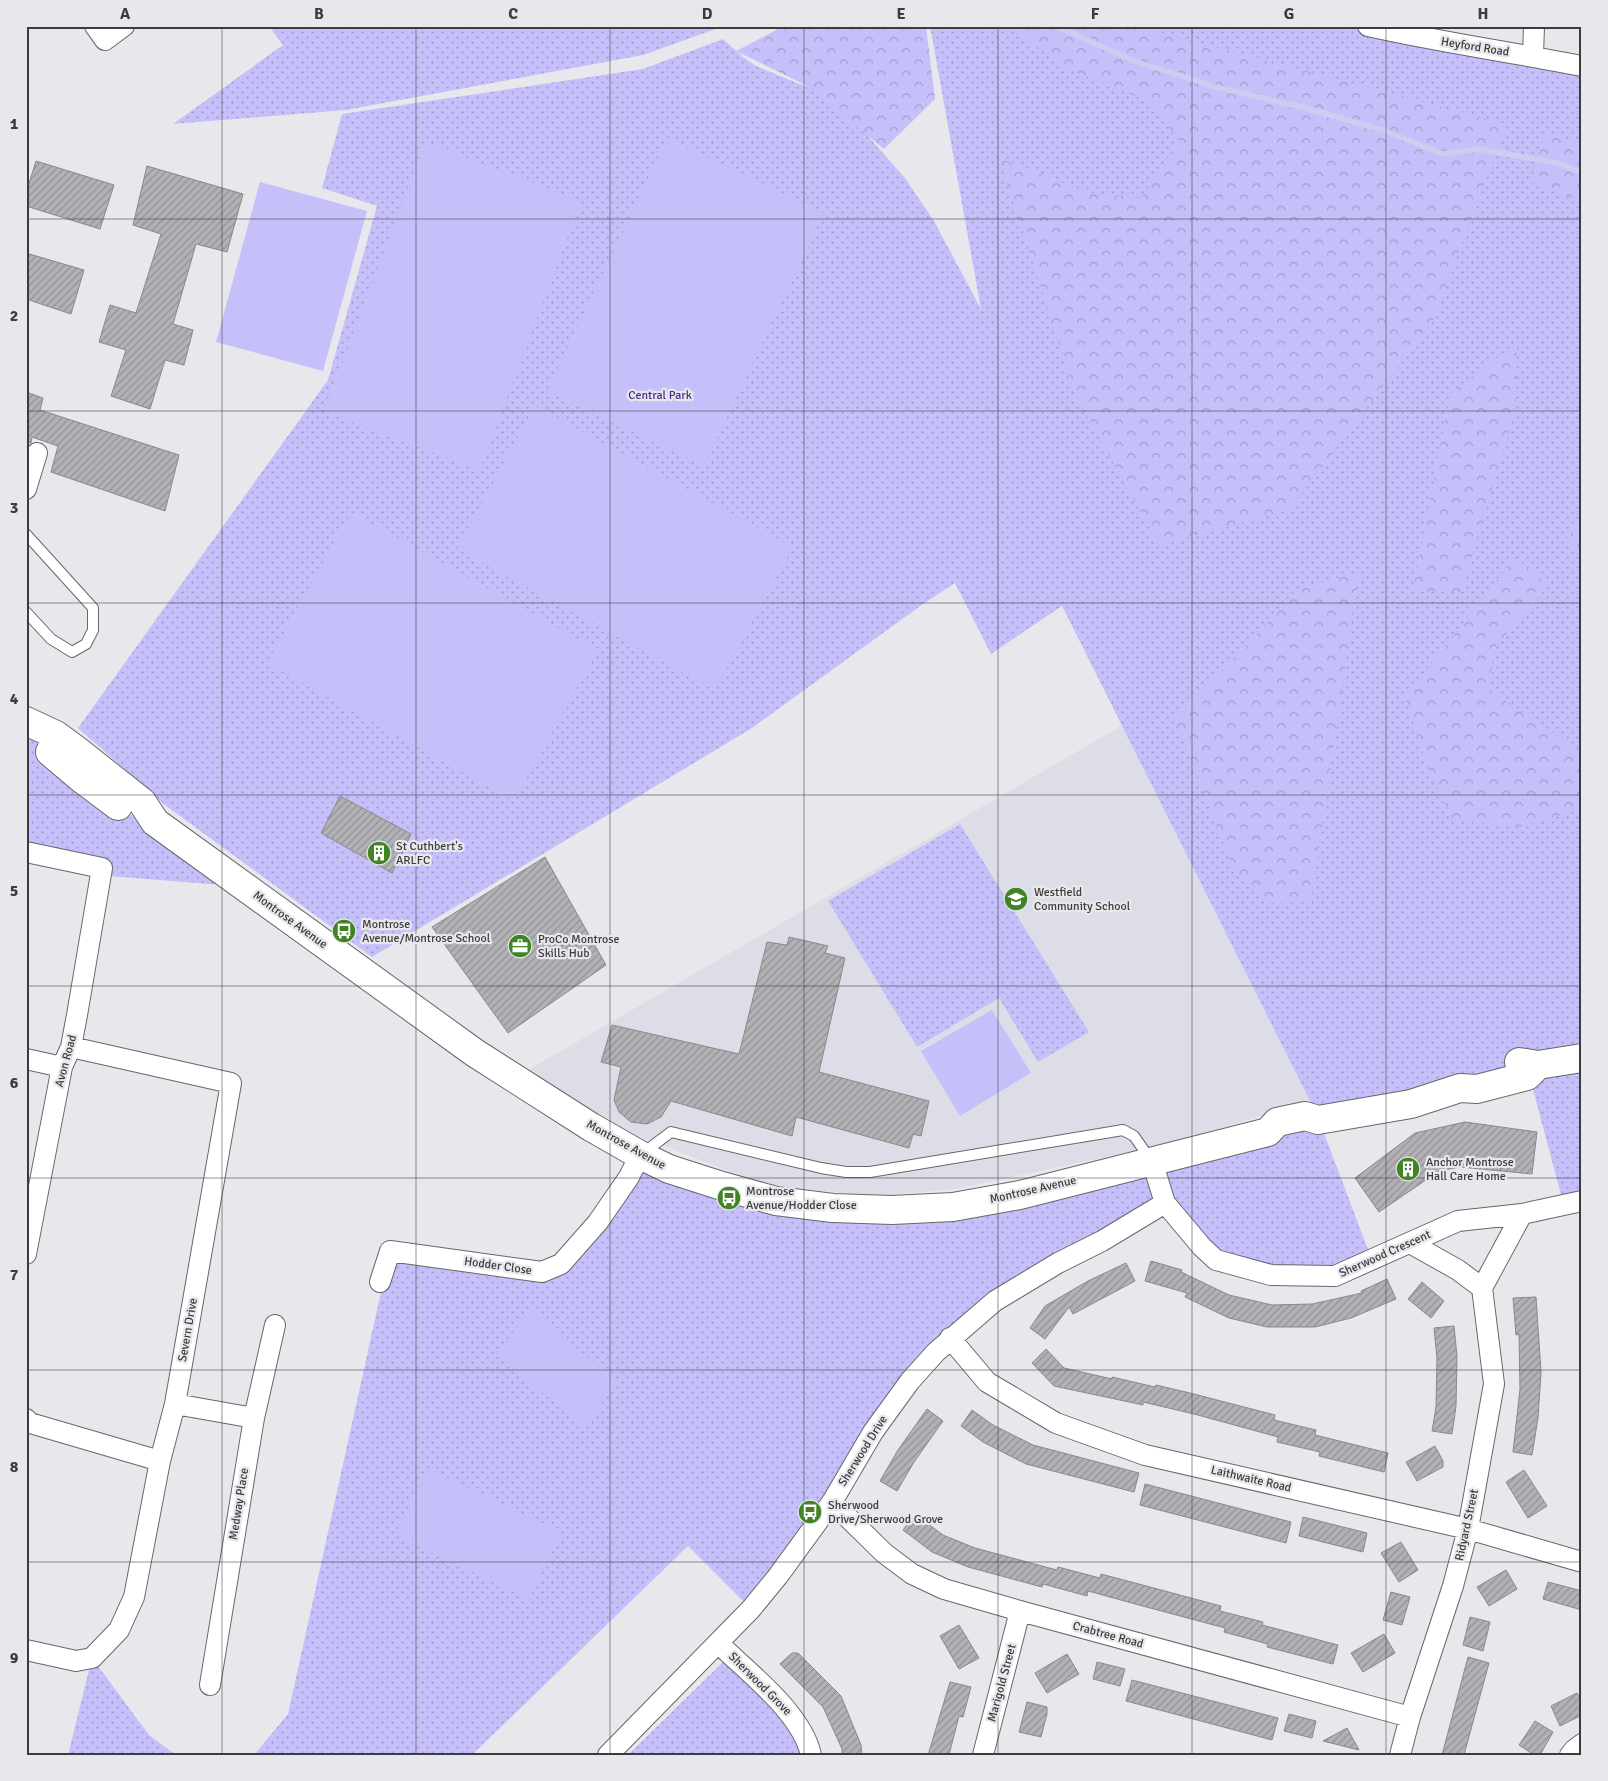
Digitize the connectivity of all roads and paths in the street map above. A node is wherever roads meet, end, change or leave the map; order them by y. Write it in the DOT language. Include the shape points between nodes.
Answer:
graph roads {
  1 [pos="95,26"];
  2 [pos="124,26"];
  3 [pos="1368,26"];
  4 [pos="1534,26"];
  5 [pos="1532,56"];
  6 [pos="1582,66"];
  7 [pos="37,453"];
  8 [pos="26,489"];
  9 [pos="26,534"];
  10 [pos="26,612"];
  11 [pos="26,723"];
  12 [pos="26,852"];
  13 [pos="70,1047"];
  14 [pos="1582,1058"];
  15 [pos="26,1059"];
  16 [pos="62,1067"];
  17 [pos="640,1155"];
  18 [pos="1152,1161"];
  19 [pos="1582,1202"];
  20 [pos="1165,1203"];
  21 [pos="1522,1214"];
  22 [pos="1410,1243"];
  23 [pos="26,1254"];
  24 [pos="380,1282"];
  25 [pos="1482,1288"];
  26 [pos="275,1325"];
  27 [pos="950,1338"];
  28 [pos="175,1404"];
  29 [pos="254,1418"];
  30 [pos="26,1419"];
  31 [pos="160,1461"];
  32 [pos="832,1502"];
  33 [pos="1468,1529"];
  34 [pos="1582,1562"];
  35 [pos="1020,1611"];
  36 [pos="718,1643"];
  37 [pos="26,1650"];
  38 [pos="210,1684"];
  39 [pos="1410,1717"];
  40 [pos="1582,1744"];
  41 [pos="608,1755"];
  42 [pos="811,1755"];
  43 [pos="983,1755"];
  44 [pos="1400,1755"];
  45 [pos="1570,1755"];
  1 -- 2 [label="street" via="105,40"];
  3 -- 5 [label="street, Heyford Road"];
  4 -- 5 [label="street"];
  5 -- 6 [label="street, Heyford Road"];
  7 -- 8 [label="street"];
  9 -- 10 [label="lane" via="93,608 93,630 86,644 72,652 51,639"];
  11 -- 17 [label="street, Montrose Avenue" via="56,735 142,802 155,822 475,1053"];
  12 -- 13 [label="street, Avon Road" via="102,868"];
  13 -- 16 [label="street, Avon Road"];
  13 -- 28 [label="street, Severn Drive" via="231,1082"];
  14 -- 18 [label="street, Montrose Avenue" via="1538,1065 1521,1062 1472,1075 1460,1088 1411,1104 1318,1120 1312,1132 1280,1140 1268,1132"];
  15 -- 16 [label="street"];
  16 -- 23 [label="street, Avon Road"];
  17 -- 18 [label="street, Montrose Avenue" via="678,1172 776,1201 833,1208 892,1210 953,1207"];
  17 -- 18 [label="lane" via="671,1132 821,1168 870,1172 1123,1130 1134,1136"];
  17 -- 24 [label="street, Hodder Close" via="598,1222 561,1264 542,1272 390,1251"];
  18 -- 20 [label="street, Sherwood Crescent"];
  19 -- 21 [label="street, Sherwood Crescent"];
  20 -- 22 [label="street, Sherwood Crescent" via="1216,1260 1271,1276 1336,1276"];
  20 -- 27 [label="street, Sherwood Drive" via="995,1301"];
  21 -- 22 [label="street, Sherwood Crescent" via="1458,1221"];
  21 -- 25 [label="street"];
  22 -- 25 [label="street" via="1458,1270"];
  25 -- 33 [label="street, Ridyard Street" via="1494,1384"];
  26 -- 29 [label="street, Medway Place"];
  27 -- 32 [label="street, Sherwood Drive" via="910,1381 873,1432"];
  27 -- 33 [label="street, Laithwaite Road" via="987,1382 1056,1423 1145,1455"];
  28 -- 29 [label="street"];
  28 -- 31 [label="street, Severn Drive"];
  29 -- 38 [label="street, Medway Place"];
  30 -- 31 [label="street" via="30,1423"];
  31 -- 37 [label="street, Severn Drive" via="134,1597 119,1630 92,1658 76,1661"];
  32 -- 35 [label="street, Crabtree Road" via="884,1553 912,1574 944,1589"];
  32 -- 36 [label="street, Sherwood Drive" via="778,1576"];
  33 -- 34 [label="street, Laithwaite Road"];
  33 -- 39 [label="street, Ridyard Street"];
  35 -- 39 [label="street, Crabtree Road"];
  35 -- 43 [label="street, Marigold Street"];
  36 -- 41 [label="street, Sherwood Drive"];
  36 -- 42 [label="street, Sherwood Grove" via="790,1712 808,1741"];
  39 -- 44 [label="street, Ridyard Street"];
  40 -- 45 [label="street"];
}
